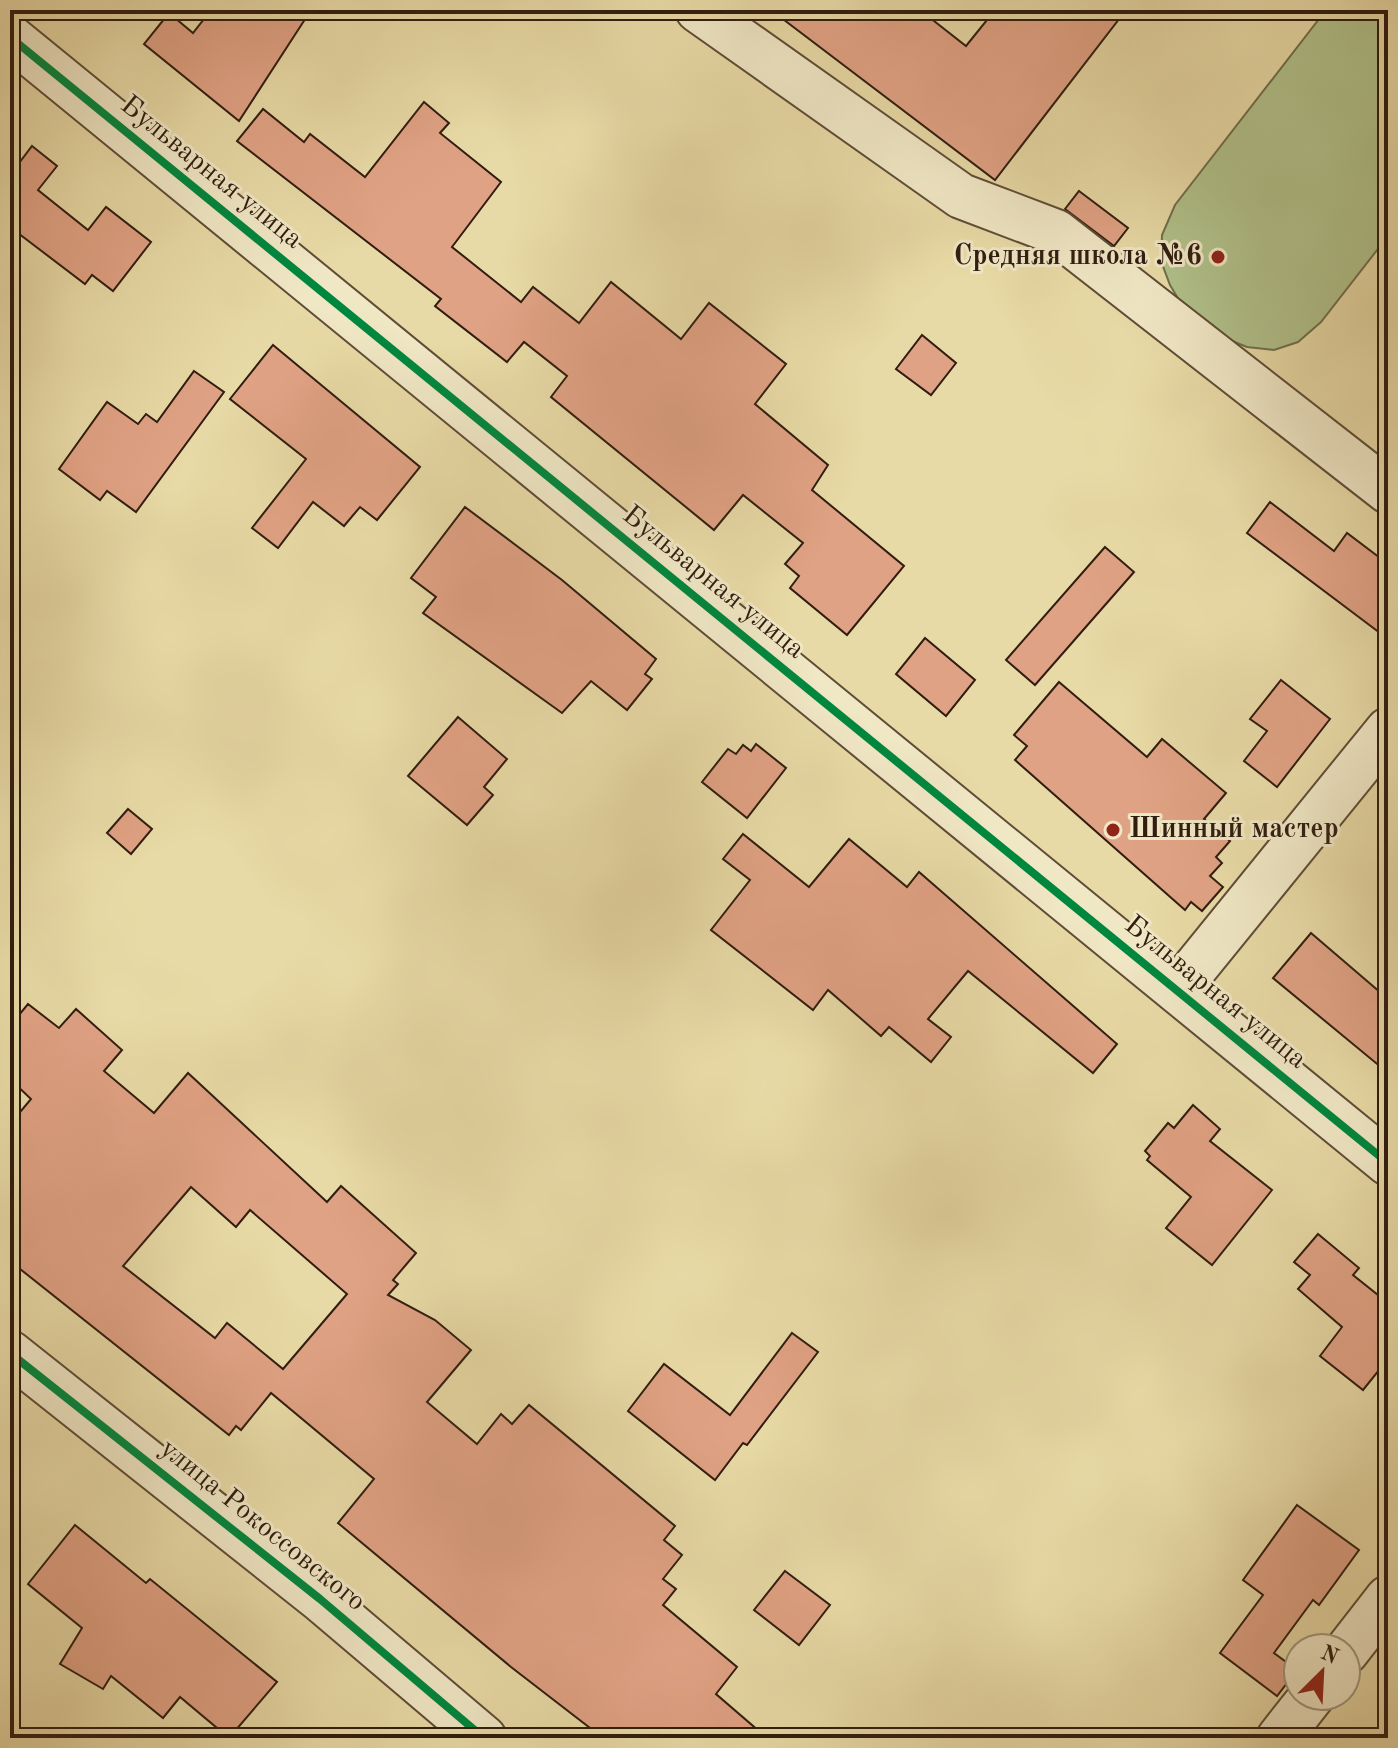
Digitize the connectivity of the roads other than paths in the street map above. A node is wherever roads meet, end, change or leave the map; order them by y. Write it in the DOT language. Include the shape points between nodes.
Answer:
graph roads {
  1 [pos="698,10"];
  2 [pos="10,37"];
  3 [pos="1388,491"];
  4 [pos="1388,730"];
  5 [pos="1177,990"];
  6 [pos="1388,1163"];
  7 [pos="10,1353"];
  8 [pos="1388,1598"];
  9 [pos="1362,1632"];
  10 [pos="1299,1712"];
  11 [pos="484,1738"];
  12 [pos="1279,1738"];
  1 -- 3 [label="street" via="961,196 1056,232"];
  2 -- 5 [label="street, Бульварная улица"];
  4 -- 5 [label="street"];
  5 -- 6 [label="street, Бульварная улица"];
  7 -- 11 [label="street, улица Рокоссовского" via="320,1599"];
  8 -- 9 [label="street"];
  10 -- 12 [label="street"];
}
